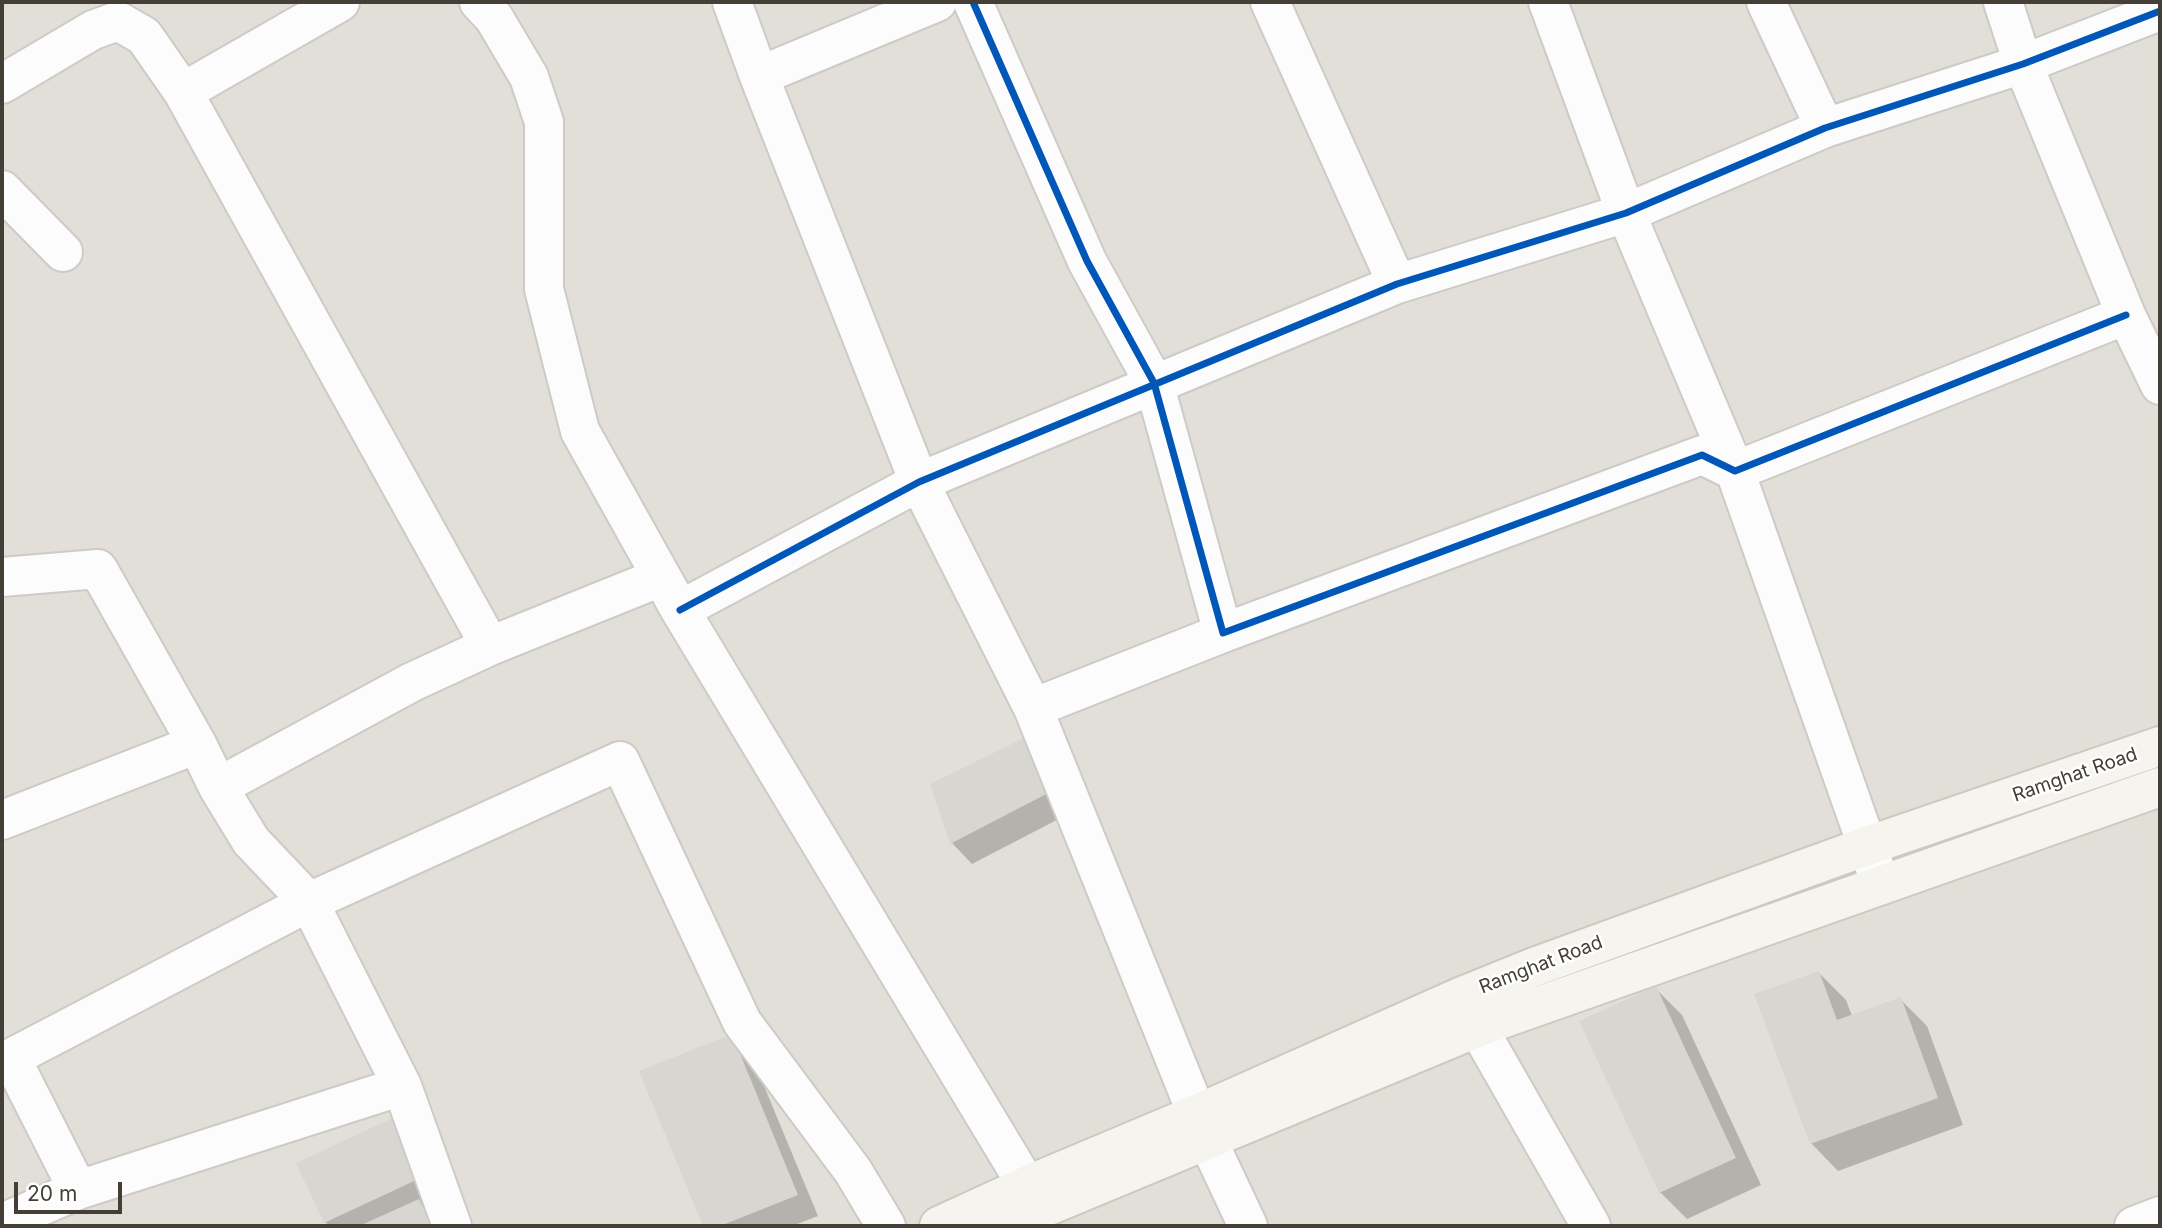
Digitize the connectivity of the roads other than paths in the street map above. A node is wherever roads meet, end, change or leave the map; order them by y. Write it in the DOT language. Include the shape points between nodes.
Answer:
graph roads {
  1 [pos="340,2"];
  2 [pos="479,2"];
  3 [pos="732,2"];
  4 [pos="937,2"];
  5 [pos="974,2"];
  6 [pos="1270,2"];
  7 [pos="1548,2"];
  8 [pos="1766,2"];
  9 [pos="2003,2"];
  10 [pos="2160,11"];
  11 [pos="2023,64"];
  12 [pos="759,76"];
  13 [pos="2,85"];
  14 [pos="183,92"];
  15 [pos="1825,128"];
  16 [pos="2,190"];
  17 [pos="1626,213"];
  18 [pos="63,252"];
  19 [pos="1397,284"];
  20 [pos="2126,316"];
  21 [pos="1154,383"];
  22 [pos="2160,385"];
  23 [pos="1735,471"];
  24 [pos="919,482"];
  25 [pos="2,577"];
  26 [pos="661,577"];
  27 [pos="680,611"];
  28 [pos="1223,633"];
  29 [pos="490,646"];
  30 [pos="1032,708"];
  31 [pos="197,744"];
  32 [pos="2160,747"];
  33 [pos="218,787"];
  34 [pos="2160,787"];
  35 [pos="2,820"];
  36 [pos="1867,846"];
  37 [pos="1881,885"];
  38 [pos="309,902"];
  39 [pos="1469,1012"];
  40 [pos="402,1086"];
  41 [pos="1202,1126"];
  42 [pos="78,1190"];
  43 [pos="1035,1197"];
  44 [pos="2160,1216"];
  45 [pos="2,1223"];
  46 [pos="452,1226"];
  47 [pos="886,1226"];
  48 [pos="939,1226"];
  49 [pos="1006,1226"];
  50 [pos="1248,1226"];
  51 [pos="1591,1226"];
  52 [pos="2134,1226"];
  1 -- 14 [label="street"];
  2 -- 26 [label="street" via="494,18 529,77 544,122 544,289 580,431"];
  3 -- 12 [label="street"];
  4 -- 12 [label="street"];
  5 -- 21 [label="street" via="1087,261"];
  6 -- 19 [label="street"];
  7 -- 17 [label="street"];
  8 -- 15 [label="street"];
  9 -- 11 [label="street"];
  10 -- 11 [label="street"];
  11 -- 15 [label="street"];
  11 -- 20 [label="street"];
  12 -- 24 [label="street"];
  13 -- 14 [label="street" via="93,30 118,21 144,36"];
  14 -- 29 [label="street"];
  15 -- 17 [label="street"];
  16 -- 18 [label="street"];
  17 -- 19 [label="street"];
  17 -- 23 [label="street"];
  19 -- 21 [label="street"];
  20 -- 22 [label="street"];
  20 -- 23 [label="street"];
  21 -- 24 [label="street"];
  21 -- 28 [label="street"];
  23 -- 28 [label="street" via="1702,454"];
  23 -- 36 [label="street"];
  24 -- 27 [label="street"];
  24 -- 30 [label="street"];
  25 -- 31 [label="street" via="98,569"];
  26 -- 27 [label="street"];
  26 -- 29 [label="street"];
  27 -- 43 [label="street"];
  28 -- 30 [label="street"];
  29 -- 33 [label="street" via="381,698"];
  30 -- 41 [label="street"];
  31 -- 33 [label="street"];
  31 -- 35 [label="street"];
  32 -- 36 [label="main road, Ramghat Road"];
  33 -- 38 [label="street" via="251,841"];
  34 -- 37 [label="main road, Ramghat Road"];
  36 -- 37 [label="street"];
  36 -- 39 [label="main road, Ramghat Road" via="1534,967"];
  37 -- 39 [label="main road, Ramghat Road"];
  38 -- 40 [label="street"];
  38 -- 42 [label="street" via="11,1058"];
  38 -- 47 [label="street" via="620,761 742,1022 853,1171"];
  39 -- 41 [label="main road, Ramghat Road"];
  39 -- 51 [label="street"];
  40 -- 42 [label="street"];
  40 -- 46 [label="street"];
  41 -- 43 [label="main road, Ramghat Road"];
  41 -- 50 [label="street"];
  42 -- 45 [label="street"];
  43 -- 48 [label="main road, Ramghat Road"];
  43 -- 49 [label="main road, Ramghat Road"];
  44 -- 52 [label="street"];
}
